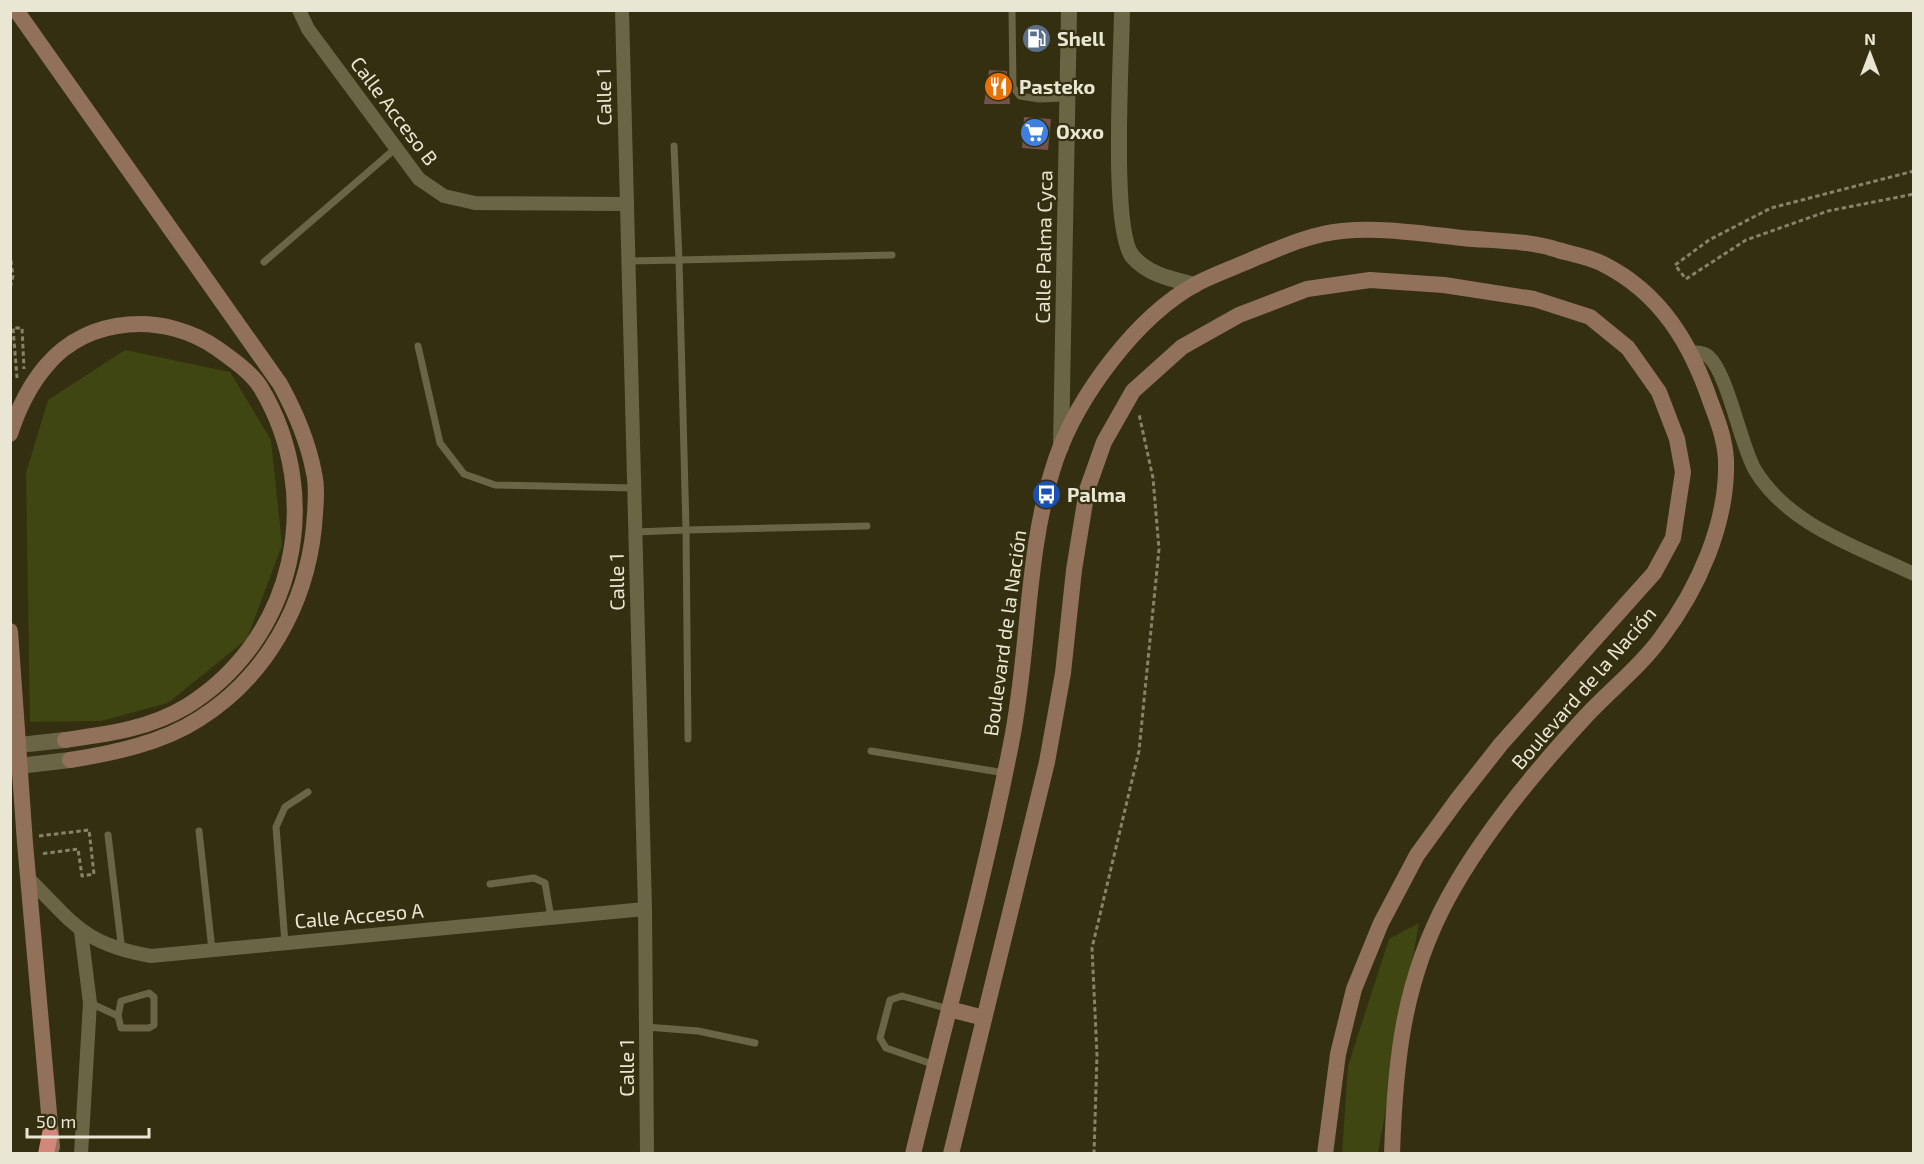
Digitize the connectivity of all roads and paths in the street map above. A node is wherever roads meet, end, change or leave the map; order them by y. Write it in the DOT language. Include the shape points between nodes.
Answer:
graph roads {
  1 [pos="16,10"];
  2 [pos="299,10"];
  3 [pos="622,10"];
  4 [pos="1012,10"];
  5 [pos="1069,10"];
  6 [pos="1122,10"];
  7 [pos="1068,98"];
  8 [pos="674,146"];
  9 [pos="396,147"];
  10 [pos="1914,171"];
  11 [pos="1914,194"];
  12 [pos="626,204"];
  13 [pos="10,253"];
  14 [pos="892,255"];
  15 [pos="679,260"];
  16 [pos="628,261"];
  17 [pos="264,262"];
  18 [pos="1194,285"];
  19 [pos="10,289"];
  20 [pos="418,346"];
  21 [pos="1690,353"];
  22 [pos="24,371"];
  23 [pos="17,379"];
  24 [pos="1133,391"];
  25 [pos="10,434"];
  26 [pos="1061,447"];
  27 [pos="634,488"];
  28 [pos="867,526"];
  29 [pos="686,530"];
  30 [pos="636,532"];
  31 [pos="1914,574"];
  32 [pos="10,631"];
  33 [pos="688,739"];
  34 [pos="66,740"];
  35 [pos="10,746"];
  36 [pos="872,751"];
  37 [pos="70,760"];
  38 [pos="10,767"];
  39 [pos="1005,773"];
  40 [pos="308,792"];
  41 [pos="199,831"];
  42 [pos="108,835"];
  43 [pos="33,837"];
  44 [pos="26,856"];
  45 [pos="28,878"];
  46 [pos="490,884"];
  47 [pos="645,909"];
  48 [pos="551,918"];
  49 [pos="81,931"];
  50 [pos="285,943"];
  51 [pos="212,950"];
  52 [pos="122,951"];
  53 [pos="90,1003"];
  54 [pos="948,1009"];
  55 [pos="118,1016"];
  56 [pos="984,1018"];
  57 [pos="646,1027"];
  58 [pos="755,1043"];
  59 [pos="934,1065"];
  60 [pos="51,1134"];
  61 [pos="46,1154"];
  62 [pos="52,1154"];
  63 [pos="81,1154"];
  64 [pos="647,1154"];
  65 [pos="913,1154"];
  66 [pos="951,1154"];
  67 [pos="1094,1154"];
  68 [pos="1324,1154"];
  69 [pos="1392,1154"];
  1 -- 37 [label="main road" via="280,384 307,441 315,475 315,509 306,575 276,640 256,671 229,698 198,720 125,749"];
  2 -- 9 [label="street, Calle Acceso B" via="308,29"];
  3 -- 12 [label="street, Calle 1"];
  4 -- 7 [label="lane" via="1013,87 1020,96"];
  5 -- 7 [label="street, Calle Palma Cyca"];
  6 -- 18 [label="street" via="1120,208 1125,241 1131,256 1150,272"];
  7 -- 26 [label="street, Calle Palma Cyca"];
  8 -- 15 [label="lane"];
  9 -- 12 [label="street, Calle Acceso B" via="419,179 444,196 475,203"];
  9 -- 17 [label="lane"];
  10 -- 11 [label="path" via="1772,207 1709,240 1675,265 1686,279 1746,240 1828,211"];
  12 -- 16 [label="street, Calle 1"];
  13 -- 19 [label="path"];
  14 -- 15 [label="lane"];
  15 -- 16 [label="lane"];
  15 -- 29 [label="lane"];
  16 -- 27 [label="street, Calle 1"];
  18 -- 21 [label="main road, Boulevard de la Nación" via="1293,242 1338,231 1382,230 1547,246 1603,263 1641,291 1678,329"];
  18 -- 26 [label="main road, Boulevard de la Nación" via="1153,318 1107,365 1073,416"];
  20 -- 27 [label="lane" via="440,443 464,474 495,484"];
  21 -- 31 [label="street" via="1700,352 1710,359 1755,469 1785,506 1803,519"];
  21 -- 69 [label="main road, Boulevard de la Nación" via="1717,418 1726,453 1726,483 1716,532 1691,592 1660,641 1586,715 1530,781 1448,898 1418,966 1401,1025"];
  22 -- 23 [label="path" via="22,328 13,328"];
  24 -- 56 [label="main road, Boulevard de la Nación" via="1104,442 1087,490 1068,642 1047,762"];
  24 -- 67 [label="path" via="1153,478 1159,549 1138,751 1092,948"];
  24 -- 68 [label="main road, Boulevard de la Nación" via="1182,347 1239,315 1307,289 1370,280 1444,285 1534,299 1590,317 1628,348 1659,392 1677,439 1683,472 1673,537 1654,573 1456,800 1417,855 1381,923 1354,989 1338,1054"];
  25 -- 34 [label="main road" via="30,387 47,364 72,343 100,329 138,323 167,325 201,337 231,357 260,386 279,425 291,466 295,506 293,556 276,604 252,647 221,682 186,707 145,726"];
  26 -- 39 [label="main road, Boulevard de la Nación" via="1046,495 1035,557 1020,704"];
  27 -- 30 [label="street, Calle 1"];
  28 -- 29 [label="lane"];
  29 -- 30 [label="lane"];
  29 -- 33 [label="lane"];
  30 -- 47 [label="street, Calle 1"];
  32 -- 44 [label="main road"];
  34 -- 35 [label="street"];
  36 -- 39 [label="lane"];
  37 -- 38 [label="street"];
  39 -- 54 [label="main road, Boulevard de la Nación"];
  40 -- 50 [label="lane" via="285,807 276,827"];
  41 -- 51 [label="lane"];
  42 -- 52 [label="lane"];
  43 -- 44 [label="path" via="89,830 94,874 82,876 78,849"];
  44 -- 45 [label="main road"];
  45 -- 49 [label="street, Calle Acceso A"];
  45 -- 60 [label="main road"];
  46 -- 48 [label="lane" via="534,878 545,884"];
  47 -- 48 [label="street, Calle Acceso A"];
  47 -- 57 [label="street, Calle 1"];
  48 -- 50 [label="street, Calle Acceso A"];
  49 -- 52 [label="street, Calle Acceso A"];
  49 -- 53 [label="street"];
  50 -- 51 [label="street, Calle Acceso A"];
  51 -- 52 [label="street, Calle Acceso A" via="151,956"];
  53 -- 55 [label="lane"];
  53 -- 63 [label="street"];
  54 -- 56 [label="main road"];
  54 -- 59 [label="main road, Boulevard de la Nación"];
  54 -- 59 [label="lane" via="902,996 890,1000 880,1038 886,1048"];
  55 -- 55 [label="lane" via="123,999 152,994 155,1021 149,1028 121,1028"];
  56 -- 66 [label="main road, Boulevard de la Nación"];
  57 -- 58 [label="lane" via="698,1031"];
  57 -- 64 [label="street, Calle 1"];
  59 -- 65 [label="main road, Boulevard de la Nación"];
  60 -- 61 [label="highway"];
  60 -- 62 [label="main road"];
}
